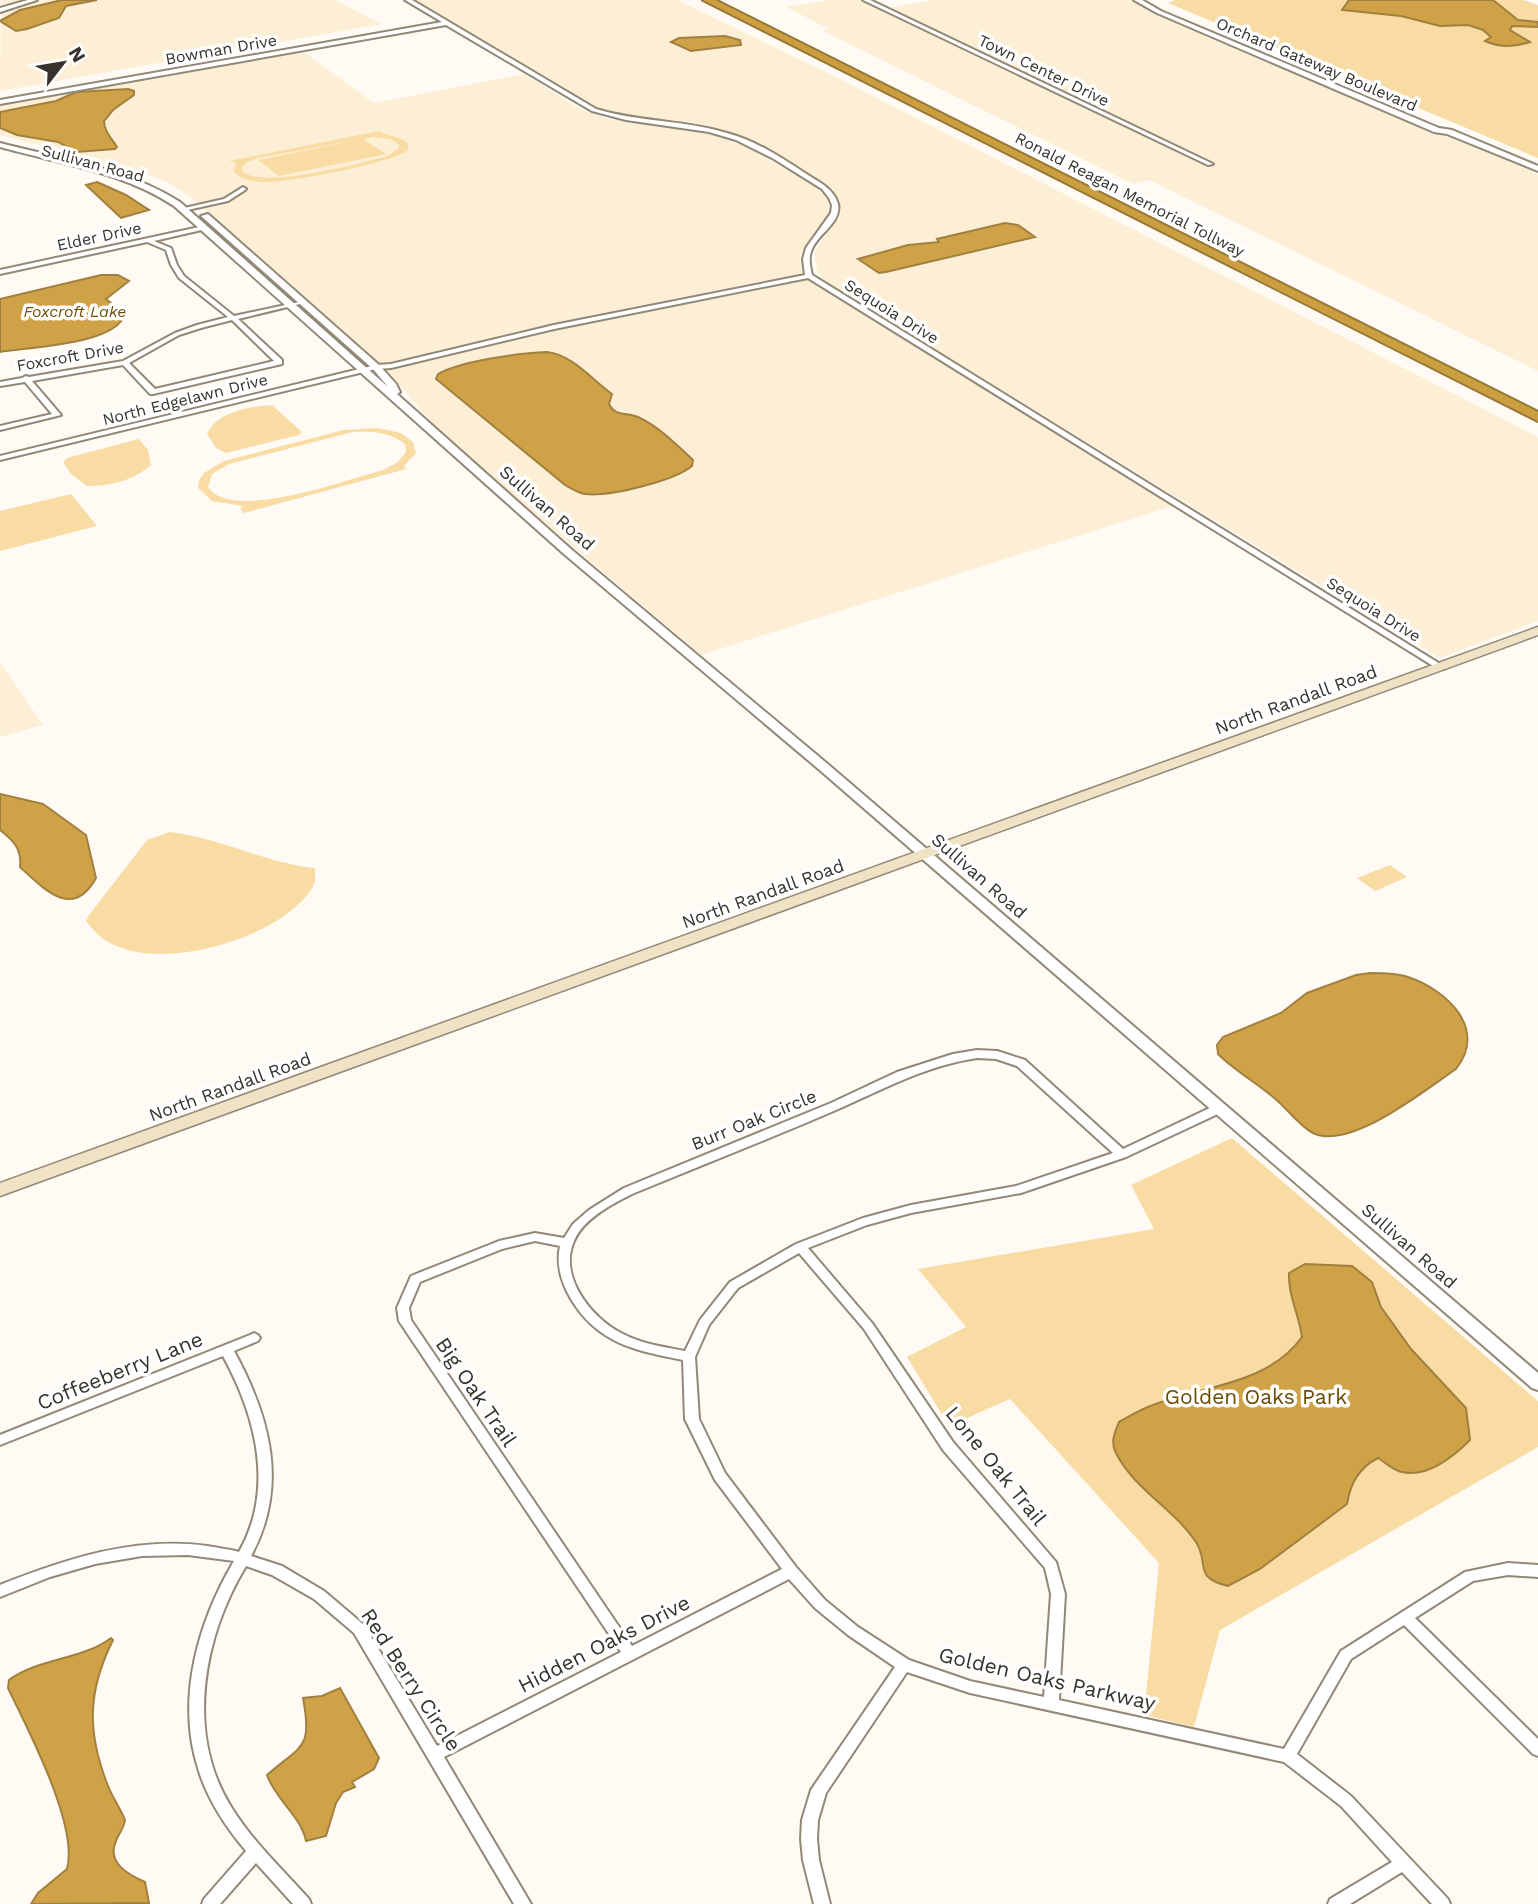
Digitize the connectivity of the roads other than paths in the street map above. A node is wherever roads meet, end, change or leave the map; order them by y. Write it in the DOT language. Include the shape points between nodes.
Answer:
graph roads {
  1 [pos="34,0"];
  2 [pos="408,0"];
  3 [pos="699,0"];
  4 [pos="708,0"];
  5 [pos="866,0"];
  6 [pos="1137,0"];
  7 [pos="1149,0"];
  8 [pos="728,3"];
  9 [pos="0,10"];
  10 [pos="444,22"];
  11 [pos="0,100"];
  12 [pos="1449,132"];
  13 [pos="0,138"];
  14 [pos="0,145"];
  15 [pos="1210,164"];
  16 [pos="1538,169"];
  17 [pos="243,189"];
  18 [pos="195,207"];
  19 [pos="183,209"];
  20 [pos="204,228"];
  21 [pos="147,240"];
  22 [pos="0,272"];
  23 [pos="809,276"];
  24 [pos="302,302"];
  25 [pos="289,305"];
  26 [pos="233,318"];
  27 [pos="125,363"];
  28 [pos="376,367"];
  29 [pos="363,370"];
  30 [pos="26,378"];
  31 [pos="0,384"];
  32 [pos="396,397"];
  33 [pos="1538,403"];
  34 [pos="1538,417"];
  35 [pos="0,428"];
  36 [pos="0,458"];
  37 [pos="1538,631"];
  38 [pos="1441,667"];
  39 [pos="926,856"];
  40 [pos="1218,1109"];
  41 [pos="1122,1154"];
  42 [pos="0,1190"];
  43 [pos="567,1243"];
  44 [pos="800,1247"];
  45 [pos="254,1338"];
  46 [pos="226,1349"];
  47 [pos="689,1357"];
  48 [pos="1538,1383"];
  49 [pos="0,1440"];
  50 [pos="241,1558"];
  51 [pos="791,1571"];
  52 [pos="1538,1571"];
  53 [pos="0,1591"];
  54 [pos="1405,1617"];
  55 [pos="630,1654"];
  56 [pos="904,1665"];
  57 [pos="1051,1704"];
  58 [pos="1538,1749"];
  59 [pos="436,1754"];
  60 [pos="1288,1756"];
  61 [pos="254,1853"];
  62 [pos="1404,1863"];
  63 [pos="210,1904"];
  64 [pos="303,1904"];
  65 [pos="523,1904"];
  66 [pos="822,1904"];
  67 [pos="1336,1904"];
  68 [pos="1442,1904"];
  1 -- 9 [label="street"];
  2 -- 10 [label="street"];
  3 -- 8 [label="highway"];
  4 -- 8 [label="highway, Ronald Reagan Memorial Tollway"];
  5 -- 15 [label="street, Town Center Drive"];
  6 -- 12 [label="street, Orchard Gateway Boulevard"];
  7 -- 12 [label="street, Orchard Gateway Boulevard" via="1449,128"];
  8 -- 33 [label="highway, Ronald Reagan Memorial Tollway"];
  8 -- 34 [label="highway, Ronald Reagan Memorial Tollway"];
  10 -- 11 [label="street, Bowman Drive"];
  10 -- 23 [label="street" via="594,110 725,134 753,145 824,188 836,206 810,247 806,261"];
  12 -- 16 [label="street, Orchard Gateway Boulevard"];
  13 -- 18 [label="street, Sullivan Road" via="131,170 175,191"];
  14 -- 19 [label="street, Sullivan Road" via="121,174 159,191"];
  17 -- 18 [label="street" via="226,200"];
  18 -- 19 [label="street"];
  18 -- 24 [label="street, Sullivan Road"];
  19 -- 20 [label="street, Sullivan Road"];
  20 -- 21 [label="street, Elder Drive"];
  20 -- 25 [label="street, Sullivan Road"];
  21 -- 22 [label="street, Elder Drive"];
  21 -- 26 [label="street" via="169,249 181,277"];
  23 -- 28 [label="street, North Edgelawn Drive"];
  23 -- 38 [label="street, Sequoia Drive"];
  24 -- 25 [label="street, Foxcroft Drive"];
  24 -- 28 [label="street, Sullivan Road"];
  25 -- 26 [label="street, Foxcroft Drive"];
  25 -- 29 [label="street, Sullivan Road"];
  26 -- 27 [label="street, Foxcroft Drive" via="177,334"];
  26 -- 27 [label="street" via="279,362 153,392"];
  27 -- 30 [label="street, Foxcroft Drive"];
  28 -- 29 [label="street, North Edgelawn Drive"];
  28 -- 32 [label="street, Sullivan Road" via="393,386"];
  29 -- 32 [label="street, Sullivan Road"];
  29 -- 36 [label="street, North Edgelawn Drive"];
  30 -- 31 [label="street, Foxcroft Drive"];
  30 -- 35 [label="street" via="57,415"];
  32 -- 39 [label="street, Sullivan Road" via="568,552"];
  37 -- 38 [label="main road, North Randall Road"];
  38 -- 39 [label="main road, North Randall Road"];
  39 -- 40 [label="street, Sullivan Road"];
  39 -- 42 [label="main road, North Randall Road"];
  40 -- 41 [label="street, Golden Oaks Parkway"];
  40 -- 48 [label="street, Sullivan Road"];
  41 -- 43 [label="street, Burr Oak Circle" via="1021,1063 997,1055 968,1055 901,1075 628,1191 600,1207"];
  41 -- 44 [label="street, Golden Oaks Parkway" via="1017,1190 863,1222"];
  43 -- 47 [label="street" via="566,1275 587,1314 608,1332 635,1345"];
  43 -- 55 [label="street, Big Oak Trail" via="535,1237 499,1245 415,1279 403,1308 404,1321"];
  44 -- 47 [label="street, Golden Oaks Parkway" via="734,1285 704,1323"];
  44 -- 57 [label="street, Lone Oak Trail" via="868,1326 948,1446 1051,1566 1058,1594"];
  45 -- 46 [label="street, Coffeeberry Lane"];
  46 -- 49 [label="street, Coffeeberry Lane"];
  46 -- 50 [label="street" via="259,1418 265,1444 261,1519"];
  47 -- 51 [label="street, Golden Oaks Parkway" via="692,1419 720,1476"];
  50 -- 53 [label="street, Red Berry Circle" via="178,1547 141,1550 69,1564"];
  50 -- 59 [label="street, Red Berry Circle" via="303,1582 359,1629"];
  50 -- 61 [label="street" via="208,1633 195,1715 199,1746 214,1791"];
  51 -- 55 [label="street, Hidden Oaks Drive"];
  51 -- 56 [label="street, Golden Oaks Parkway" via="853,1632"];
  52 -- 54 [label="street" via="1508,1569 1470,1576"];
  54 -- 58 [label="street"];
  54 -- 60 [label="street" via="1346,1655"];
  55 -- 59 [label="street, Hidden Oaks Drive"];
  56 -- 57 [label="street, Golden Oaks Parkway" via="970,1687"];
  56 -- 66 [label="street" via="818,1790 809,1839"];
  57 -- 60 [label="street, Golden Oaks Parkway"];
  59 -- 65 [label="street, Red Berry Circle"];
  60 -- 62 [label="street, Golden Oaks Parkway" via="1346,1801"];
  61 -- 63 [label="street"];
  61 -- 64 [label="street"];
  62 -- 67 [label="street"];
  62 -- 68 [label="street, Golden Oaks Parkway"];
}
